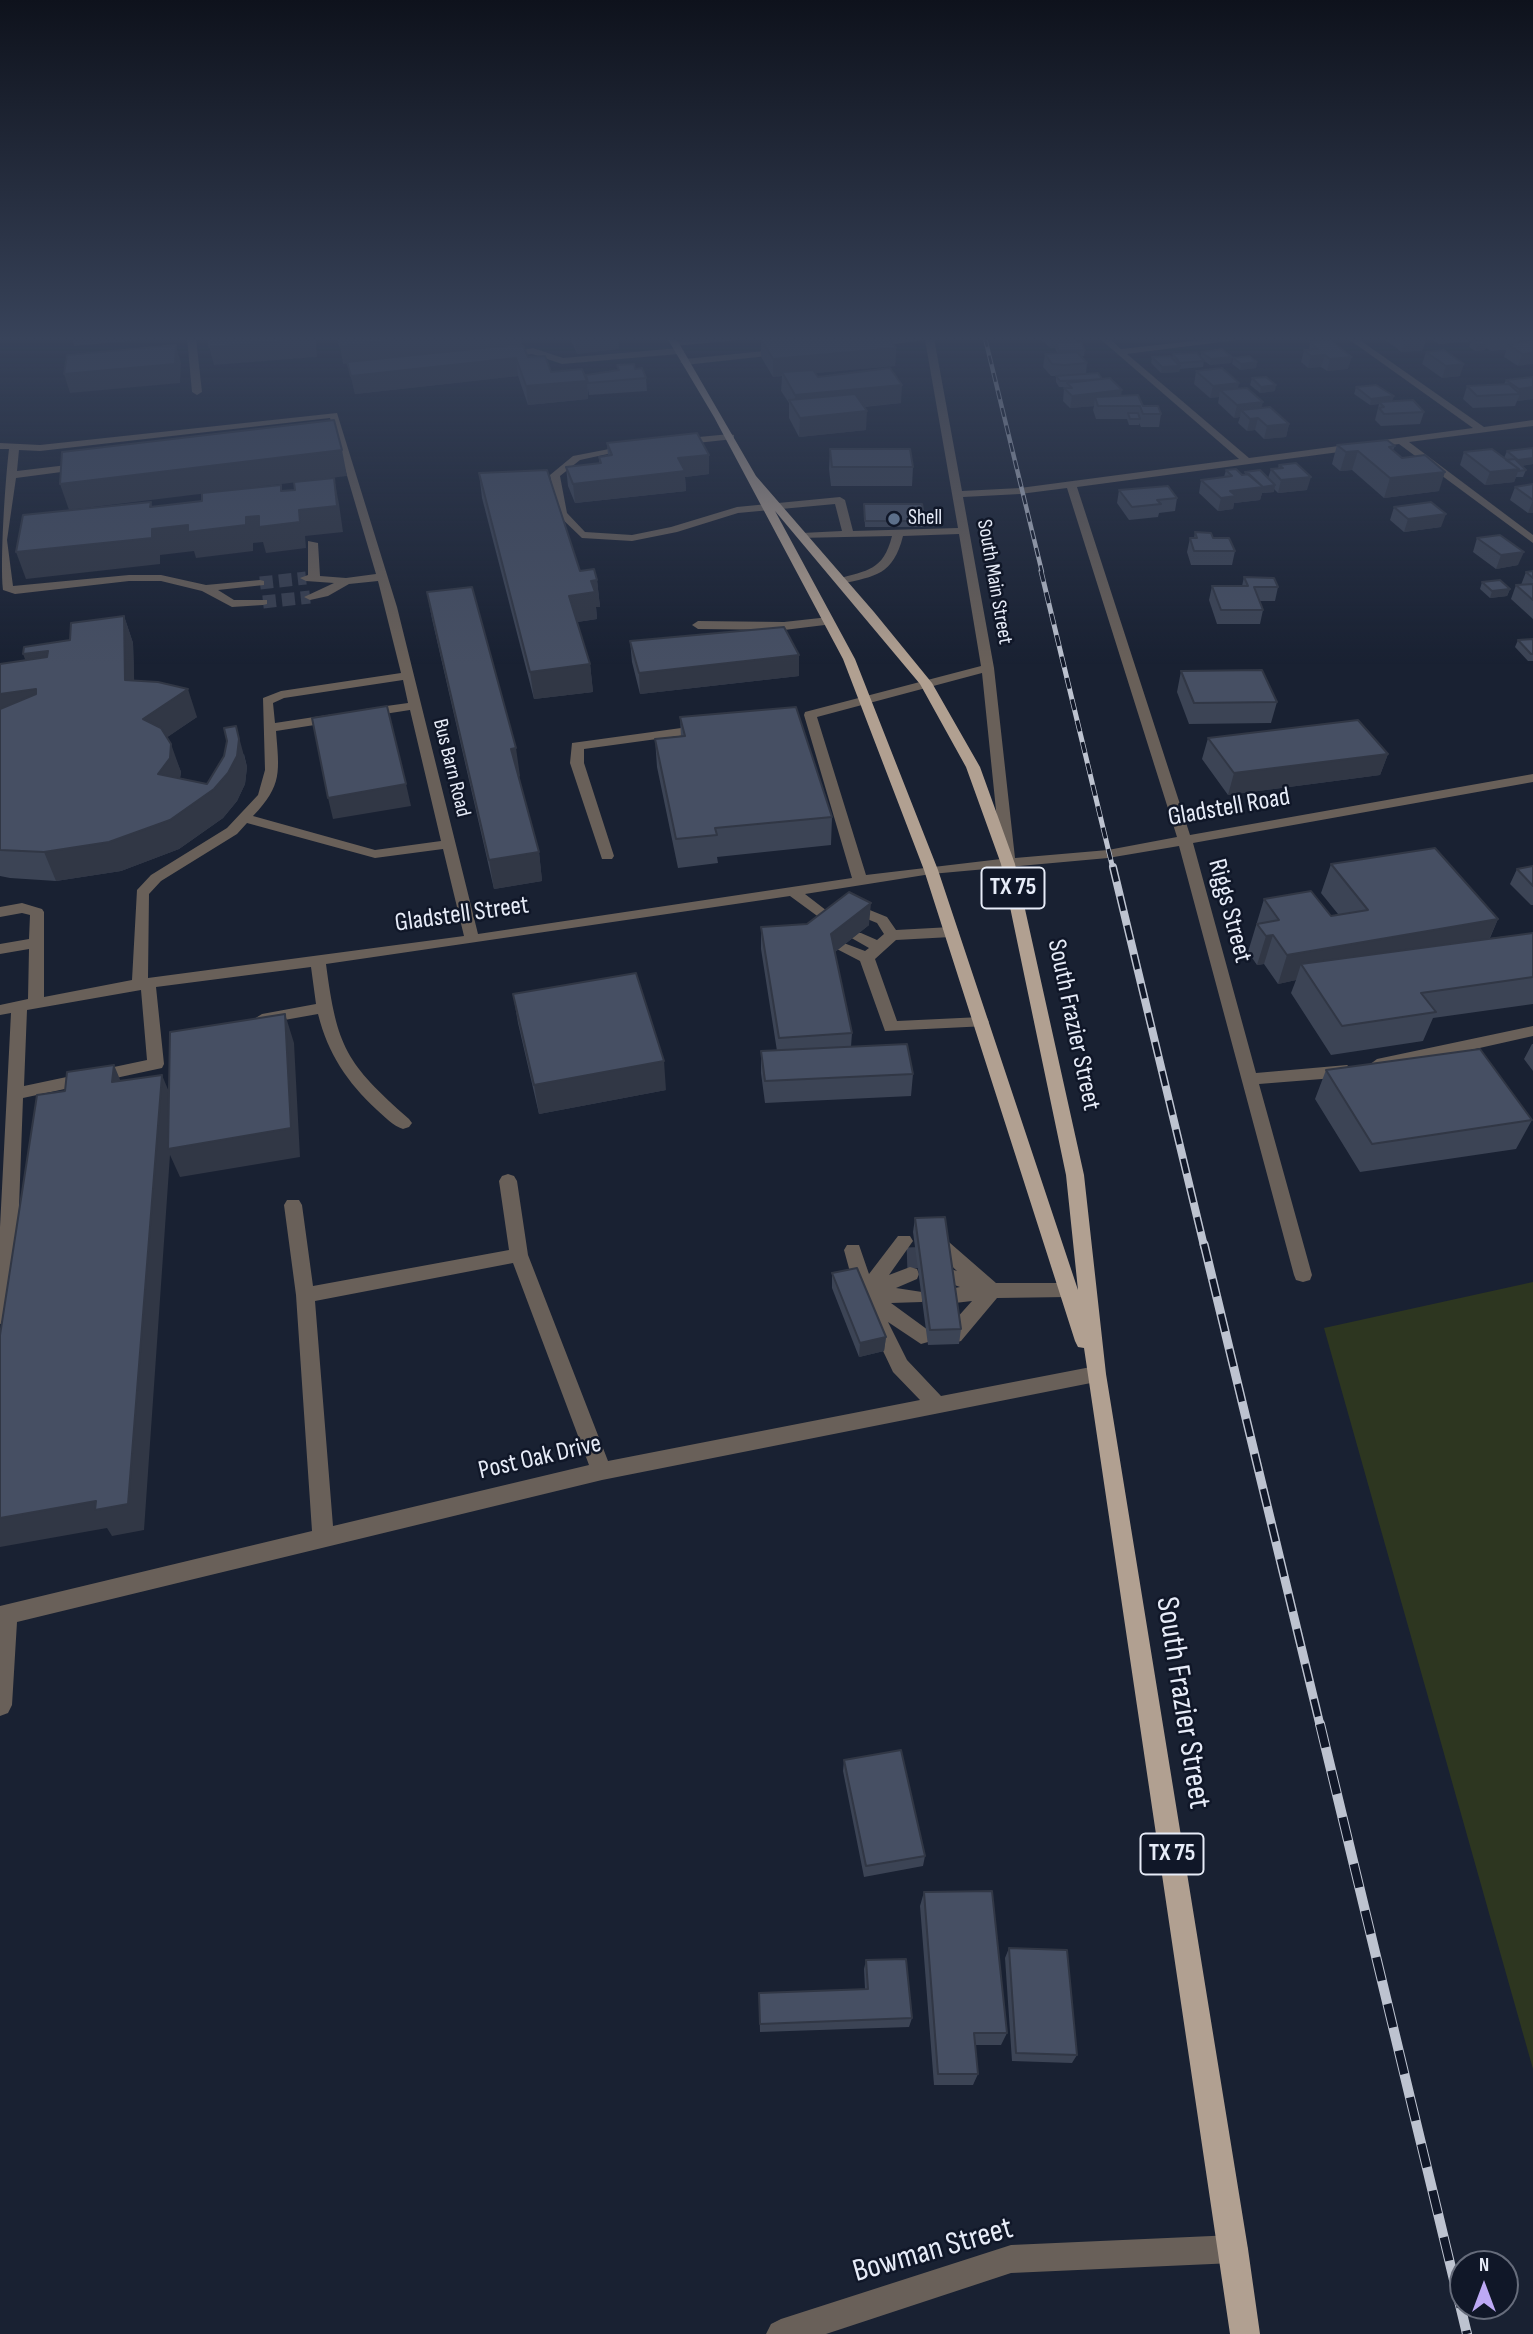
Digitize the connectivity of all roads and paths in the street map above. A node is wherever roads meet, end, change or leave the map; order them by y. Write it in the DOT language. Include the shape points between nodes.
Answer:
graph roads {
  1 [pos="15,446"];
  2 [pos="27,447"];
  3 [pos="50,447"];
  4 [pos="344,447"];
  5 [pos="636,447"];
  6 [pos="735,447"];
  7 [pos="949,447"];
  8 [pos="1231,447"];
  9 [pos="1347,447"];
  10 [pos="1409,447"];
  11 [pos="1246,460"];
  12 [pos="93,465"];
  13 [pos="11,475"];
  14 [pos="355,484"];
  15 [pos="1071,484"];
  16 [pos="341,485"];
  17 [pos="957,494"];
  18 [pos="774,507"];
  19 [pos="17,526"];
  20 [pos="4,528"];
  21 [pos="963,531"];
  22 [pos="898,533"];
  23 [pos="848,535"];
  24 [pos="802,536"];
  25 [pos="1533,540"];
  26 [pos="312,544"];
  27 [pos="382,577"];
  28 [pos="841,580"];
  29 [pos="346,581"];
  30 [pos="260,583"];
  31 [pos="206,588"];
  32 [pos="310,597"];
  33 [pos="263,602"];
  34 [pos="829,621"];
  35 [pos="698,625"];
  36 [pos="988,668"];
  37 [pos="407,676"];
  38 [pos="926,683"];
  39 [pos="867,704"];
  40 [pos="414,706"];
  41 [pos="714,727"];
  42 [pos="268,728"];
  43 [pos="1533,778"];
  44 [pos="247,819"];
  45 [pos="1185,841"];
  46 [pos="448,844"];
  47 [pos="607,856"];
  48 [pos="1008,864"];
  49 [pos="931,870"];
  50 [pos="860,880"];
  51 [pos="791,890"];
  52 [pos="0,912"];
  53 [pos="951,932"];
  54 [pos="892,935"];
  55 [pos="856,936"];
  56 [pos="471,940"];
  57 [pos="37,943"];
  58 [pos="841,947"];
  59 [pos="879,947"];
  60 [pos="0,949"];
  61 [pos="867,958"];
  62 [pos="318,960"];
  63 [pos="144,984"];
  64 [pos="28,1005"];
  65 [pos="324,1008"];
  66 [pos="0,1010"];
  67 [pos="248,1022"];
  68 [pos="981,1022"];
  69 [pos="1533,1031"];
  70 [pos="1249,1079"];
  71 [pos="16,1094"];
  72 [pos="403,1123"];
  73 [pos="6,1180"];
  74 [pos="508,1181"];
  75 [pos="293,1205"];
  76 [pos="853,1250"];
  77 [pos="519,1255"];
  78 [pos="1303,1275"];
  79 [pos="1069,1290"];
  80 [pos="992,1291"];
  81 [pos="865,1294"];
  82 [pos="305,1295"];
  83 [pos="946,1296"];
  84 [pos="915,1297"];
  85 [pos="3,1310"];
  86 [pos="952,1326"];
  87 [pos="920,1327"];
  88 [pos="4,1337"];
  89 [pos="1096,1374"];
  90 [pos="937,1405"];
  91 [pos="602,1471"];
  92 [pos="323,1537"];
  93 [pos="3,1615"];
  94 [pos="0,1705"];
  95 [pos="1234,2249"];
  96 [pos="781,2334"];
  97 [pos="1245,2334"];
  1 -- 13 [label="street"];
  2 -- 3 [label="street"];
  4 -- 14 [label="street, Bus Barn Road"];
  5 -- 18 [label="street" via="577,458 555,475 562,514 582,535 632,538 737,510"];
  6 -- 18 [label="main road, South Frazier Street / TX 75"];
  7 -- 17 [label="street, South Main Street"];
  8 -- 11 [label="street"];
  9 -- 11 [label="street"];
  10 -- 25 [label="street"];
  11 -- 15 [label="street"];
  12 -- 13 [label="street"];
  13 -- 20 [label="street"];
  14 -- 16 [label="street"];
  14 -- 27 [label="street, Bus Barn Road"];
  15 -- 17 [label="street"];
  15 -- 45 [label="street, Riggs Street"];
  17 -- 21 [label="street, South Main Street"];
  18 -- 23 [label="street" via="840,500"];
  18 -- 24 [label="main road, South Frazier Street / TX 75"];
  18 -- 34 [label="main road, South Frazier Street / TX 75"];
  19 -- 20 [label="street"];
  20 -- 31 [label="street" via="7,588 15,591 129,578 161,578"];
  21 -- 22 [label="street"];
  21 -- 36 [label="street, South Main Street"];
  22 -- 23 [label="street"];
  22 -- 28 [label="street" via="892,559 880,570"];
  23 -- 24 [label="street"];
  24 -- 28 [label="main road, South Frazier Street / TX 75"];
  26 -- 29 [label="street" via="310,578"];
  27 -- 29 [label="street"];
  27 -- 37 [label="street, Bus Barn Road"];
  28 -- 38 [label="main road, South Frazier Street / TX 75"];
  29 -- 32 [label="street"];
  30 -- 31 [label="street"];
  31 -- 33 [label="street" via="232,604"];
  34 -- 35 [label="street" via="784,626"];
  34 -- 39 [label="main road, South Frazier Street / TX 75"];
  36 -- 38 [label="street, South Main Street"];
  36 -- 48 [label="street, South Main Street"];
  37 -- 40 [label="street, Bus Barn Road"];
  37 -- 42 [label="street" via="272,698 266,705"];
  38 -- 39 [label="street, South Main Street"];
  38 -- 48 [label="main road, South Frazier Street / TX 75" via="973,767"];
  39 -- 49 [label="main road, South Frazier Street / TX 75"];
  39 -- 50 [label="street, South Main Street" via="804,716"];
  40 -- 42 [label="street"];
  40 -- 46 [label="street, Bus Barn Road"];
  41 -- 47 [label="street" via="577,746 577,763"];
  42 -- 44 [label="street" via="271,779 265,796"];
  43 -- 45 [label="street, Gladstell Road"];
  44 -- 46 [label="street" via="375,854"];
  44 -- 63 [label="street" via="219,842 156,878 142,893"];
  45 -- 48 [label="street, Gladstell Road"];
  45 -- 70 [label="street, Riggs Street"];
  46 -- 56 [label="street, Bus Barn Road"];
  48 -- 49 [label="street, Gladstell Road"];
  48 -- 89 [label="main road, South Frazier Street / TX 75" via="1075,1175"];
  49 -- 50 [label="street, Gladstell Street"];
  49 -- 53 [label="main road, South Frazier Street / TX 75"];
  50 -- 51 [label="street, Gladstell Street"];
  51 -- 54 [label="street" via="824,922 841,904 882,920"];
  51 -- 56 [label="street, Gladstell Street"];
  52 -- 57 [label="street" via="22,908 37,912"];
  53 -- 54 [label="street"];
  53 -- 68 [label="main road, South Frazier Street / TX 75"];
  54 -- 59 [label="street"];
  55 -- 59 [label="street"];
  56 -- 62 [label="street, Gladstell Street"];
  57 -- 60 [label="street"];
  57 -- 64 [label="street"];
  58 -- 61 [label="street"];
  59 -- 61 [label="street"];
  61 -- 68 [label="street" via="891,1027"];
  62 -- 63 [label="street, Gladstell Street"];
  62 -- 65 [label="street"];
  63 -- 64 [label="street, Gladstell Street"];
  63 -- 71 [label="street" via="156,1064"];
  64 -- 66 [label="street, Gladstell Street"];
  64 -- 71 [label="street"];
  65 -- 67 [label="street"];
  65 -- 72 [label="street" via="344,1066"];
  68 -- 79 [label="main road, South Frazier Street / TX 75"];
  69 -- 70 [label="street" via="1351,1071"];
  70 -- 78 [label="street, Riggs Street"];
  71 -- 73 [label="street"];
  73 -- 85 [label="street"];
  74 -- 77 [label="street"];
  75 -- 82 [label="street"];
  76 -- 81 [label="street"];
  77 -- 82 [label="street"];
  77 -- 91 [label="street"];
  79 -- 80 [label="street"];
  79 -- 89 [label="main road, South Frazier Street / TX 75"];
  80 -- 80 [label="street" via="939,1257"];
  80 -- 83 [label="street"];
  80 -- 86 [label="street"];
  81 -- 81 [label="street" via="907,1258"];
  81 -- 84 [label="street"];
  81 -- 87 [label="street"];
  81 -- 90 [label="street" via="900,1366"];
  82 -- 92 [label="street"];
  85 -- 88 [label="street"];
  89 -- 90 [label="street, Post Oak Drive"];
  89 -- 95 [label="main road, South Frazier Street / TX 75"];
  90 -- 91 [label="street, Post Oak Drive"];
  91 -- 92 [label="street, Post Oak Drive"];
  92 -- 93 [label="street, Post Oak Drive"];
  93 -- 94 [label="street"];
  95 -- 96 [label="street, Bowman Street" via="1011,2259"];
  95 -- 97 [label="main road, South Frazier Street / TX 75"];
}
